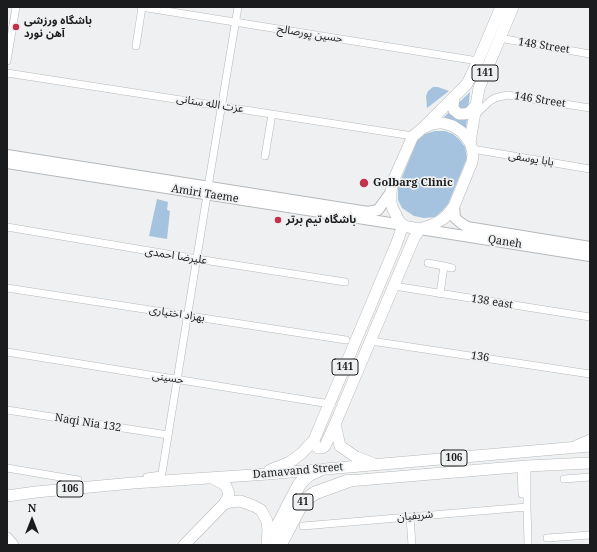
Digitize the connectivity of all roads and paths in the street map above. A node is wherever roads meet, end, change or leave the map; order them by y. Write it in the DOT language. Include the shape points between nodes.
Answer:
graph roads {
  1 [pos="16,7"];
  2 [pos="142,7"];
  3 [pos="238,7"];
  4 [pos="501,7"];
  5 [pos="513,7"];
  6 [pos="10,19"];
  7 [pos="235,22"];
  8 [pos="499,38"];
  9 [pos="136,46"];
  10 [pos="590,54"];
  11 [pos="7,61"];
  12 [pos="478,61"];
  13 [pos="7,73"];
  14 [pos="454,97"];
  15 [pos="476,105"];
  16 [pos="222,106"];
  17 [pos="590,108"];
  18 [pos="272,114"];
  19 [pos="474,117"];
  20 [pos="423,128"];
  21 [pos="413,136"];
  22 [pos="471,146"];
  23 [pos="7,154"];
  24 [pos="265,156"];
  25 [pos="7,163"];
  26 [pos="590,169"];
  27 [pos="208,191"];
  28 [pos="391,192"];
  29 [pos="454,206"];
  30 [pos="378,210"];
  31 [pos="384,222"];
  32 [pos="403,225"];
  33 [pos="7,228"];
  34 [pos="420,229"];
  35 [pos="590,247"];
  36 [pos="590,256"];
  37 [pos="197,259"];
  38 [pos="428,264"];
  39 [pos="444,266"];
  40 [pos="452,268"];
  41 [pos="345,282"];
  42 [pos="394,286"];
  43 [pos="7,288"];
  44 [pos="440,294"];
  45 [pos="188,315"];
  46 [pos="590,318"];
  47 [pos="346,340"];
  48 [pos="370,340"];
  49 [pos="7,352"];
  50 [pos="590,374"];
  51 [pos="177,380"];
  52 [pos="330,404"];
  53 [pos="7,410"];
  54 [pos="335,424"];
  55 [pos="168,436"];
  56 [pos="590,438"];
  57 [pos="314,440"];
  58 [pos="590,446"];
  59 [pos="564,448"];
  60 [pos="590,463"];
  61 [pos="377,464"];
  62 [pos="524,466"];
  63 [pos="7,468"];
  64 [pos="319,470"];
  65 [pos="251,475"];
  66 [pos="590,477"];
  67 [pos="211,478"];
  68 [pos="564,479"];
  69 [pos="78,480"];
  70 [pos="348,481"];
  71 [pos="133,483"];
  72 [pos="7,496"];
  73 [pos="224,504"];
  74 [pos="525,507"];
  75 [pos="410,517"];
  76 [pos="303,526"];
  77 [pos="590,535"];
  78 [pos="7,538"];
  79 [pos="547,538"];
  80 [pos="13,545"];
  81 [pos="184,545"];
  82 [pos="267,545"];
  83 [pos="280,545"];
  84 [pos="412,545"];
  85 [pos="524,545"];
  86 [pos="528,545"];
  1 -- 6 [label="street"];
  2 -- 7 [label="street, حسین پورصالح"];
  2 -- 9 [label="street"];
  3 -- 7 [label="street"];
  4 -- 12 [label="main road, 141"];
  5 -- 8 [label="main road, 141"];
  6 -- 11 [label="street"];
  7 -- 12 [label="street, حسین پورصالح"];
  7 -- 16 [label="street"];
  8 -- 10 [label="street, 148 Street"];
  8 -- 15 [label="main road, 141" via="479,88"];
  12 -- 14 [label="main road, 141" via="467,84"];
  13 -- 16 [label="street, عزت الله ستانی"];
  14 -- 15 [label="main road" via="454,110 459,114 470,112"];
  14 -- 20 [label="main road, 141"];
  15 -- 19 [label="main road, 141"];
  16 -- 18 [label="street, عزت الله ستانی"];
  16 -- 27 [label="street"];
  17 -- 19 [label="street, 146 Street" via="507,95 490,102"];
  18 -- 21 [label="street, عزت الله ستانی"];
  18 -- 24 [label="street"];
  19 -- 22 [label="main road, 141"];
  20 -- 21 [label="main road"];
  20 -- 22 [label="main road" via="438,123 448,124 462,132"];
  21 -- 28 [label="main road"];
  22 -- 26 [label="street, بابا یوسفی"];
  22 -- 29 [label="main road" via="472,162"];
  23 -- 27 [label="main road, Amiri Taeme"];
  25 -- 27 [label="main road, Amiri Taeme"];
  27 -- 30 [label="main road, Amiri Taeme" via="368,212"];
  27 -- 31 [label="main road, Amiri Taeme"];
  27 -- 37 [label="street"];
  28 -- 30 [label="main road"];
  28 -- 32 [label="main road" via="393,209"];
  29 -- 34 [label="main road" via="438,222"];
  29 -- 35 [label="main road, Qaneh" via="455,218 468,227"];
  30 -- 31 [label="main road" via="388,212"];
  31 -- 32 [label="main road, Amiri Taeme"];
  32 -- 34 [label="main road"];
  32 -- 52 [label="main road, 141"];
  33 -- 37 [label="street, علیرضا احمدی"];
  34 -- 36 [label="main road, Qaneh"];
  34 -- 42 [label="main road, 141"];
  37 -- 41 [label="street, علیرضا احمدی"];
  37 -- 45 [label="street"];
  38 -- 39 [label="street"];
  39 -- 40 [label="street"];
  39 -- 44 [label="street"];
  42 -- 44 [label="street, 138 east"];
  42 -- 48 [label="main road, 141"];
  43 -- 45 [label="street, بهزاد اختیاری"];
  44 -- 46 [label="street, 138 east"];
  45 -- 47 [label="street, بهزاد اختیاری"];
  45 -- 51 [label="street"];
  48 -- 50 [label="street, 136"];
  48 -- 54 [label="main road, 141"];
  49 -- 51 [label="street, حسینی"];
  51 -- 52 [label="street, حسینی"];
  51 -- 55 [label="street"];
  52 -- 57 [label="main road, 141"];
  53 -- 55 [label="street, Naqi Nia 132"];
  54 -- 57 [label="main road" via="325,446 318,448"];
  54 -- 61 [label="main road" via="340,446 356,457"];
  55 -- 71 [label="street" via="162,474 139,478"];
  56 -- 59 [label="street"];
  57 -- 65 [label="main road, 141" via="290,462"];
  58 -- 59 [label="main road, Damavand Street / 106"];
  59 -- 61 [label="main road, Damavand Street / 106"];
  60 -- 62 [label="main road, Damavand Street / 106"];
  61 -- 64 [label="main road, Damavand Street / 106"];
  62 -- 70 [label="main road, Damavand Street / 106"];
  62 -- 74 [label="street"];
  63 -- 69 [label="street"];
  64 -- 65 [label="main road, Damavand Street / 106"];
  64 -- 82 [label="highway, 41" via="310,474 299,485"];
  65 -- 67 [label="main road, Damavand Street / 106"];
  66 -- 68 [label="street"];
  67 -- 71 [label="main road, Damavand Street / 106"];
  67 -- 73 [label="main road" via="222,482 228,490 229,494"];
  70 -- 83 [label="highway, 41" via="315,493 302,503"];
  71 -- 72 [label="main road, Damavand Street / 106"];
  73 -- 81 [label="main road"];
  73 -- 82 [label="main road" via="240,501 261,510 267,521"];
  74 -- 75 [label="street, شریفیان"];
  74 -- 85 [label="street"];
  74 -- 86 [label="street"];
  75 -- 76 [label="street, شریفیان"];
  75 -- 84 [label="street"];
  77 -- 79 [label="street"];
  78 -- 80 [label="main road"];
}
